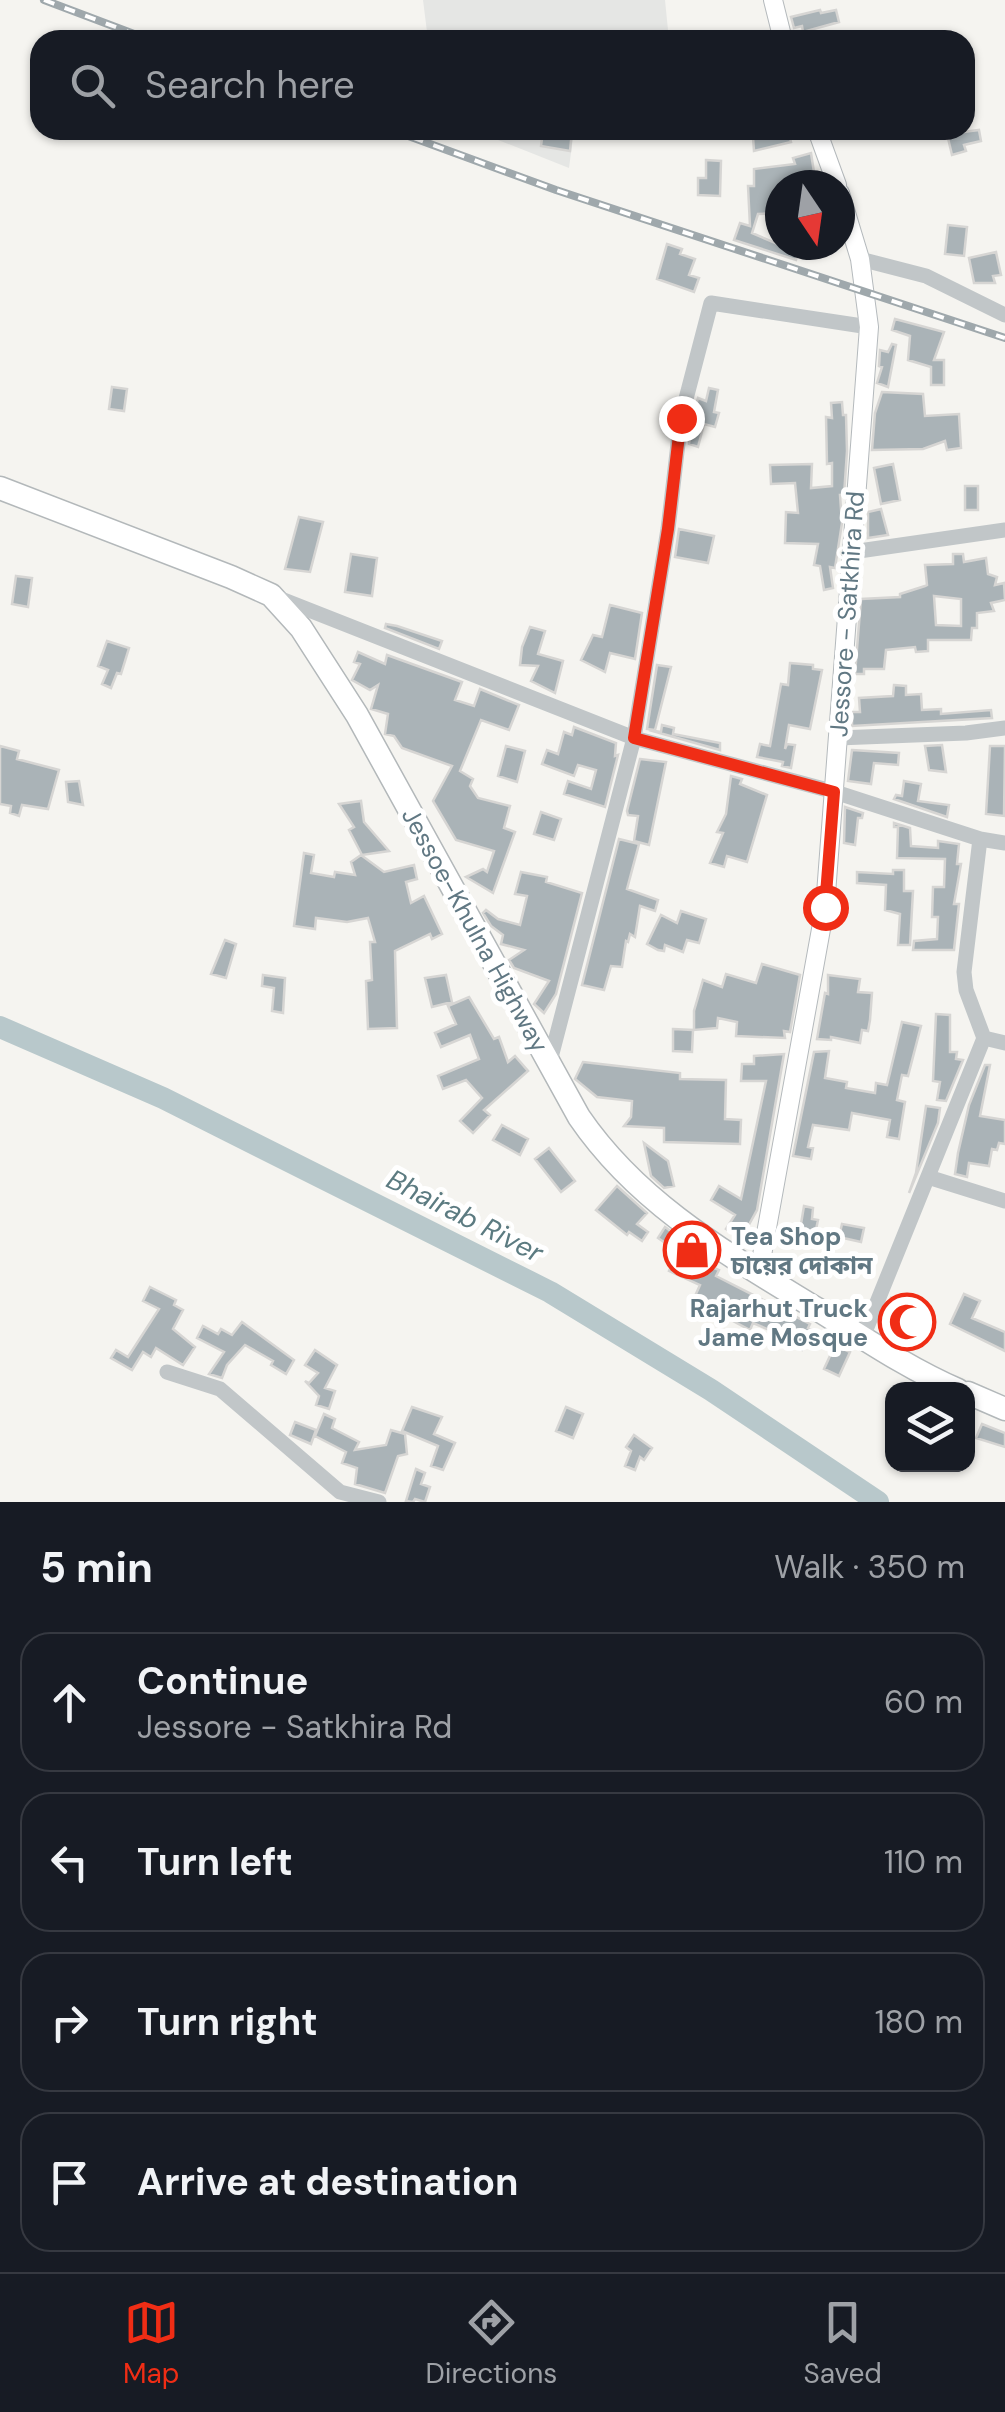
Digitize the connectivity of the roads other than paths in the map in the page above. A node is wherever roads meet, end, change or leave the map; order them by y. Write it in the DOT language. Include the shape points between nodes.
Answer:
graph roads {
  1 [pos="773,0"];
  2 [pos="780,30"];
  3 [pos="820,140"];
  4 [pos="831,170"];
  5 [pos="855,242"];
  6 [pos="860,259"];
  7 [pos="1005,315"];
  8 [pos="868,327"];
  9 [pos="0,488"];
  10 [pos="1005,530"];
  11 [pos="852,552"];
  12 [pos="271,596"];
  13 [pos="1005,728"];
  14 [pos="634,738"];
  15 [pos="838,738"];
  16 [pos="834,792"];
  17 [pos="980,839"];
  18 [pos="1005,844"];
  19 [pos="984,1038"];
  20 [pos="1005,1042"];
  21 [pos="549,1065"];
  22 [pos="928,1177"];
  23 [pos="1005,1201"];
  24 [pos="759,1272"];
  25 [pos="862,1337"];
  26 [pos="167,1372"];
  27 [pos="944,1382"];
  28 [pos="975,1397"];
  29 [pos="1005,1409"];
  30 [pos="379,1502"];
  1 -- 2 [label="main road"];
  3 -- 4 [label="main road"];
  5 -- 6 [label="main road, Jessore - Satkhira Rd"];
  6 -- 7 [label="street" via="926,276"];
  6 -- 8 [label="main road, Jessore - Satkhira Rd"];
  8 -- 11 [label="main road, Jessore - Satkhira Rd"];
  8 -- 14 [label="street" via="711,303 681,418"];
  9 -- 12 [label="highway, Jessoe-Khulna Highway"];
  10 -- 11 [label="street"];
  11 -- 15 [label="main road, Jessore - Satkhira Rd"];
  12 -- 14 [label="street"];
  12 -- 21 [label="highway, Jessoe-Khulna Highway" via="301,628 357,714"];
  13 -- 15 [label="street"];
  14 -- 16 [label="street"];
  14 -- 21 [label="street"];
  15 -- 16 [label="main road, Jessore - Satkhira Rd"];
  16 -- 17 [label="street"];
  16 -- 24 [label="main road, Jessore - Satkhira Rd" via="825,907"];
  17 -- 18 [label="street"];
  17 -- 19 [label="street" via="964,972"];
  19 -- 20 [label="street"];
  19 -- 22 [label="street"];
  21 -- 24 [label="highway, Jessoe-Khulna Highway" via="579,1118 648,1198"];
  22 -- 23 [label="street"];
  22 -- 25 [label="street"];
  24 -- 25 [label="highway, Jessoe-Khulna Highway"];
  25 -- 27 [label="highway, Jessoe-Khulna Highway"];
  26 -- 30 [label="street" via="220,1389 340,1492"];
  28 -- 29 [label="highway"];
}
